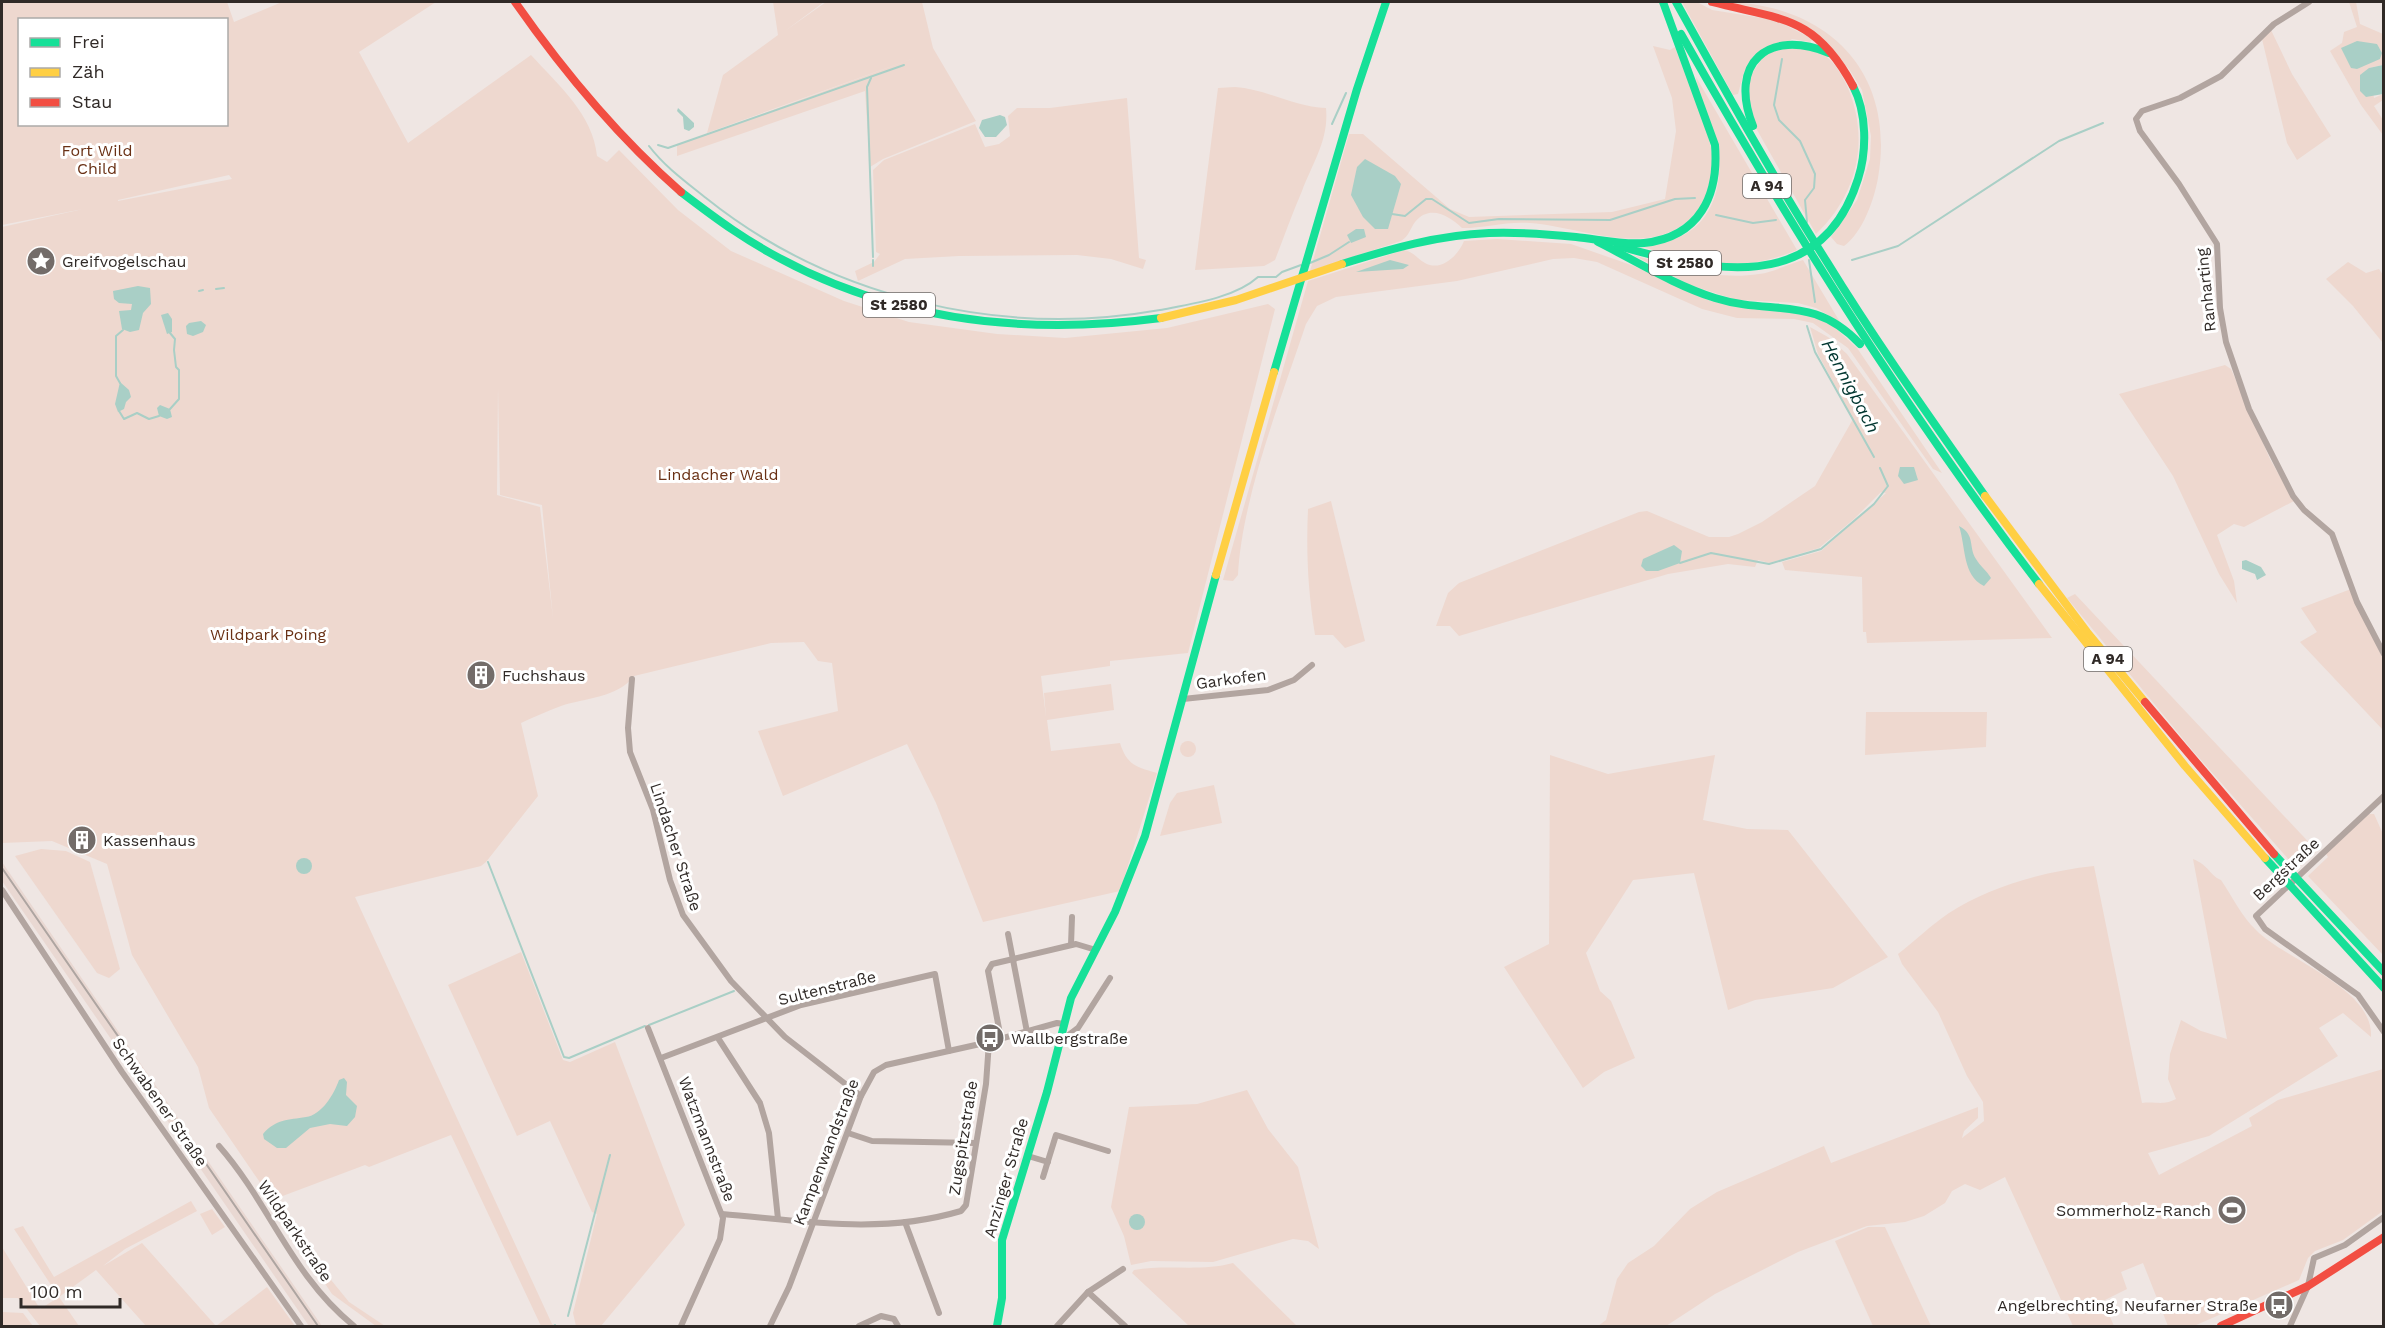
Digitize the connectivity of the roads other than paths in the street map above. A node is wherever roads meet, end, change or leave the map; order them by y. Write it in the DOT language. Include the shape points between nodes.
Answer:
graph roads {
  1 [pos="515,2"];
  2 [pos="1386,2"];
  3 [pos="1663,2"];
  4 [pos="1676,2"];
  5 [pos="1712,2"];
  6 [pos="2309,2"];
  7 [pos="1834,56"];
  8 [pos="1762,155"];
  9 [pos="1592,239"];
  10 [pos="1880,365"];
  11 [pos="2384,654"];
  12 [pos="1312,665"];
  13 [pos="632,679"];
  14 [pos="1183,699"];
  15 [pos="2384,796"];
  16 [pos="2,890"];
  17 [pos="1072,917"];
  18 [pos="1008,934"];
  19 [pos="1071,945"];
  20 [pos="1096,950"];
  21 [pos="1014,959"];
  22 [pos="2384,972"];
  23 [pos="1110,978"];
  24 [pos="2384,988"];
  25 [pos="768,1017"];
  26 [pos="1065,1024"];
  27 [pos="648,1028"];
  28 [pos="1028,1032"];
  29 [pos="2384,1032"];
  30 [pos="718,1038"];
  31 [pos="1001,1039"];
  32 [pos="1061,1041"];
  33 [pos="989,1042"];
  34 [pos="949,1051"];
  35 [pos="661,1058"];
  36 [pos="861,1096"];
  37 [pos="848,1133"];
  38 [pos="975,1143"];
  39 [pos="219,1146"];
  40 [pos="1108,1151"];
  41 [pos="1028,1156"];
  42 [pos="1048,1162"];
  43 [pos="1043,1177"];
  44 [pos="722,1214"];
  45 [pos="2384,1217"];
  46 [pos="778,1219"];
  47 [pos="905,1222"];
  48 [pos="812,1224"];
  49 [pos="2384,1237"];
  50 [pos="1123,1269"];
  51 [pos="2308,1286"];
  52 [pos="1088,1292"];
  53 [pos="939,1313"];
  54 [pos="301,1326"];
  55 [pos="354,1326"];
  56 [pos="681,1326"];
  57 [pos="770,1326"];
  58 [pos="859,1326"];
  59 [pos="898,1326"];
  60 [pos="997,1326"];
  61 [pos="1057,1326"];
  62 [pos="1125,1326"];
  63 [pos="2221,1326"];
  64 [pos="2290,1326"];
  1 -- 9 [label="main road, St 2580" via="567,72 624,138 713,216 769,251 829,281 933,314 1038,328 1138,322 1229,303 1355,260 1436,238 1548,232"];
  2 -- 14 [label="main road, Anzinger Straße" via="1313,238"];
  3 -- 9 [label="main road" via="1714,145 1715,187 1702,213 1669,237 1643,243"];
  3 -- 10 [label="main road, A 94" via="1783,212"];
  4 -- 8 [label="main road, A 94"];
  5 -- 7 [label="main road" via="1781,17 1810,31"];
  6 -- 11 [label="street, Ranharting" via="2274,24 2212,82 2142,111 2136,119 2140,131 2217,244 2226,342 2249,409 2293,496 2332,534 2357,602"];
  7 -- 8 [label="main road" via="1809,43 1790,42 1769,49 1753,63 1743,85 1743,98 1747,116 1760,139"];
  7 -- 9 [label="main road, St 2580" via="1860,101 1866,134 1863,170 1839,218 1810,247 1780,262 1740,269 1714,268"];
  8 -- 22 [label="main road, A 94" via="1886,354 2046,580 2217,791"];
  9 -- 10 [label="main road" via="1720,300 1791,306 1827,316 1856,338 1871,360"];
  10 -- 24 [label="main road, A 94" via="1998,534 2093,658 2208,797"];
  12 -- 14 [label="street, Garkofen" via="1294,680 1268,690"];
  13 -- 25 [label="street, Lindacher Straße" via="630,752 653,810 679,906 714,961"];
  14 -- 20 [label="main road, Anzinger Straße" via="1145,836 1127,887"];
  15 -- 29 [label="street, Bergstraße" via="2256,916 2265,929 2342,980 2358,995"];
  16 -- 54 [label="street, Schwabener Straße" via="122,1072"];
  17 -- 19 [label="street"];
  18 -- 21 [label="street"];
  19 -- 20 [label="street"];
  19 -- 21 [label="street"];
  20 -- 26 [label="main road, Anzinger Straße" via="1071,998"];
  21 -- 28 [label="street"];
  21 -- 31 [label="street" via="992,964 988,971"];
  23 -- 32 [label="street" via="1084,1021"];
  25 -- 30 [label="street, Sultenstraße"];
  25 -- 34 [label="street, Sultenstraße" via="801,1005 935,974"];
  25 -- 36 [label="street, Lindacher Straße" via="785,1037"];
  26 -- 28 [label="street, Kampenwandstraße"];
  26 -- 32 [label="main road, Anzinger Straße"];
  27 -- 35 [label="street, Watzmannstraße"];
  28 -- 31 [label="street, Kampenwandstraße"];
  30 -- 35 [label="street, Sultenstraße"];
  30 -- 46 [label="street" via="760,1104 770,1140"];
  31 -- 33 [label="street, Kampenwandstraße"];
  32 -- 41 [label="main road, Anzinger Straße"];
  33 -- 34 [label="street, Kampenwandstraße"];
  33 -- 38 [label="street, Zugspitzstraße"];
  34 -- 36 [label="street, Kampenwandstraße" via="879,1068"];
  35 -- 44 [label="street, Watzmannstraße"];
  36 -- 37 [label="street, Kampenwandstraße"];
  37 -- 38 [label="street" via="872,1141"];
  37 -- 48 [label="street, Kampenwandstraße"];
  38 -- 47 [label="street, Zugspitzstraße" via="964,1209"];
  39 -- 55 [label="street, Wildparkstraße" via="304,1273"];
  40 -- 42 [label="street" via="1056,1135"];
  41 -- 42 [label="street"];
  41 -- 60 [label="main road, Anzinger Straße" via="1002,1240 1002,1298"];
  42 -- 43 [label="street"];
  44 -- 46 [label="street, Zugspitzstraße"];
  44 -- 56 [label="street, Watzmannstraße" via="720,1239"];
  45 -- 51 [label="street" via="2345,1245 2314,1258"];
  46 -- 48 [label="street, Zugspitzstraße"];
  47 -- 48 [label="street, Zugspitzstraße" via="860,1227"];
  47 -- 53 [label="street"];
  48 -- 57 [label="street, Kampenwandstraße"];
  49 -- 51 [label="main road"];
  50 -- 52 [label="street"];
  51 -- 63 [label="main road"];
  51 -- 64 [label="street"];
  52 -- 61 [label="street"];
  52 -- 62 [label="street"];
  58 -- 59 [label="street" via="881,1316 894,1319"];
}
